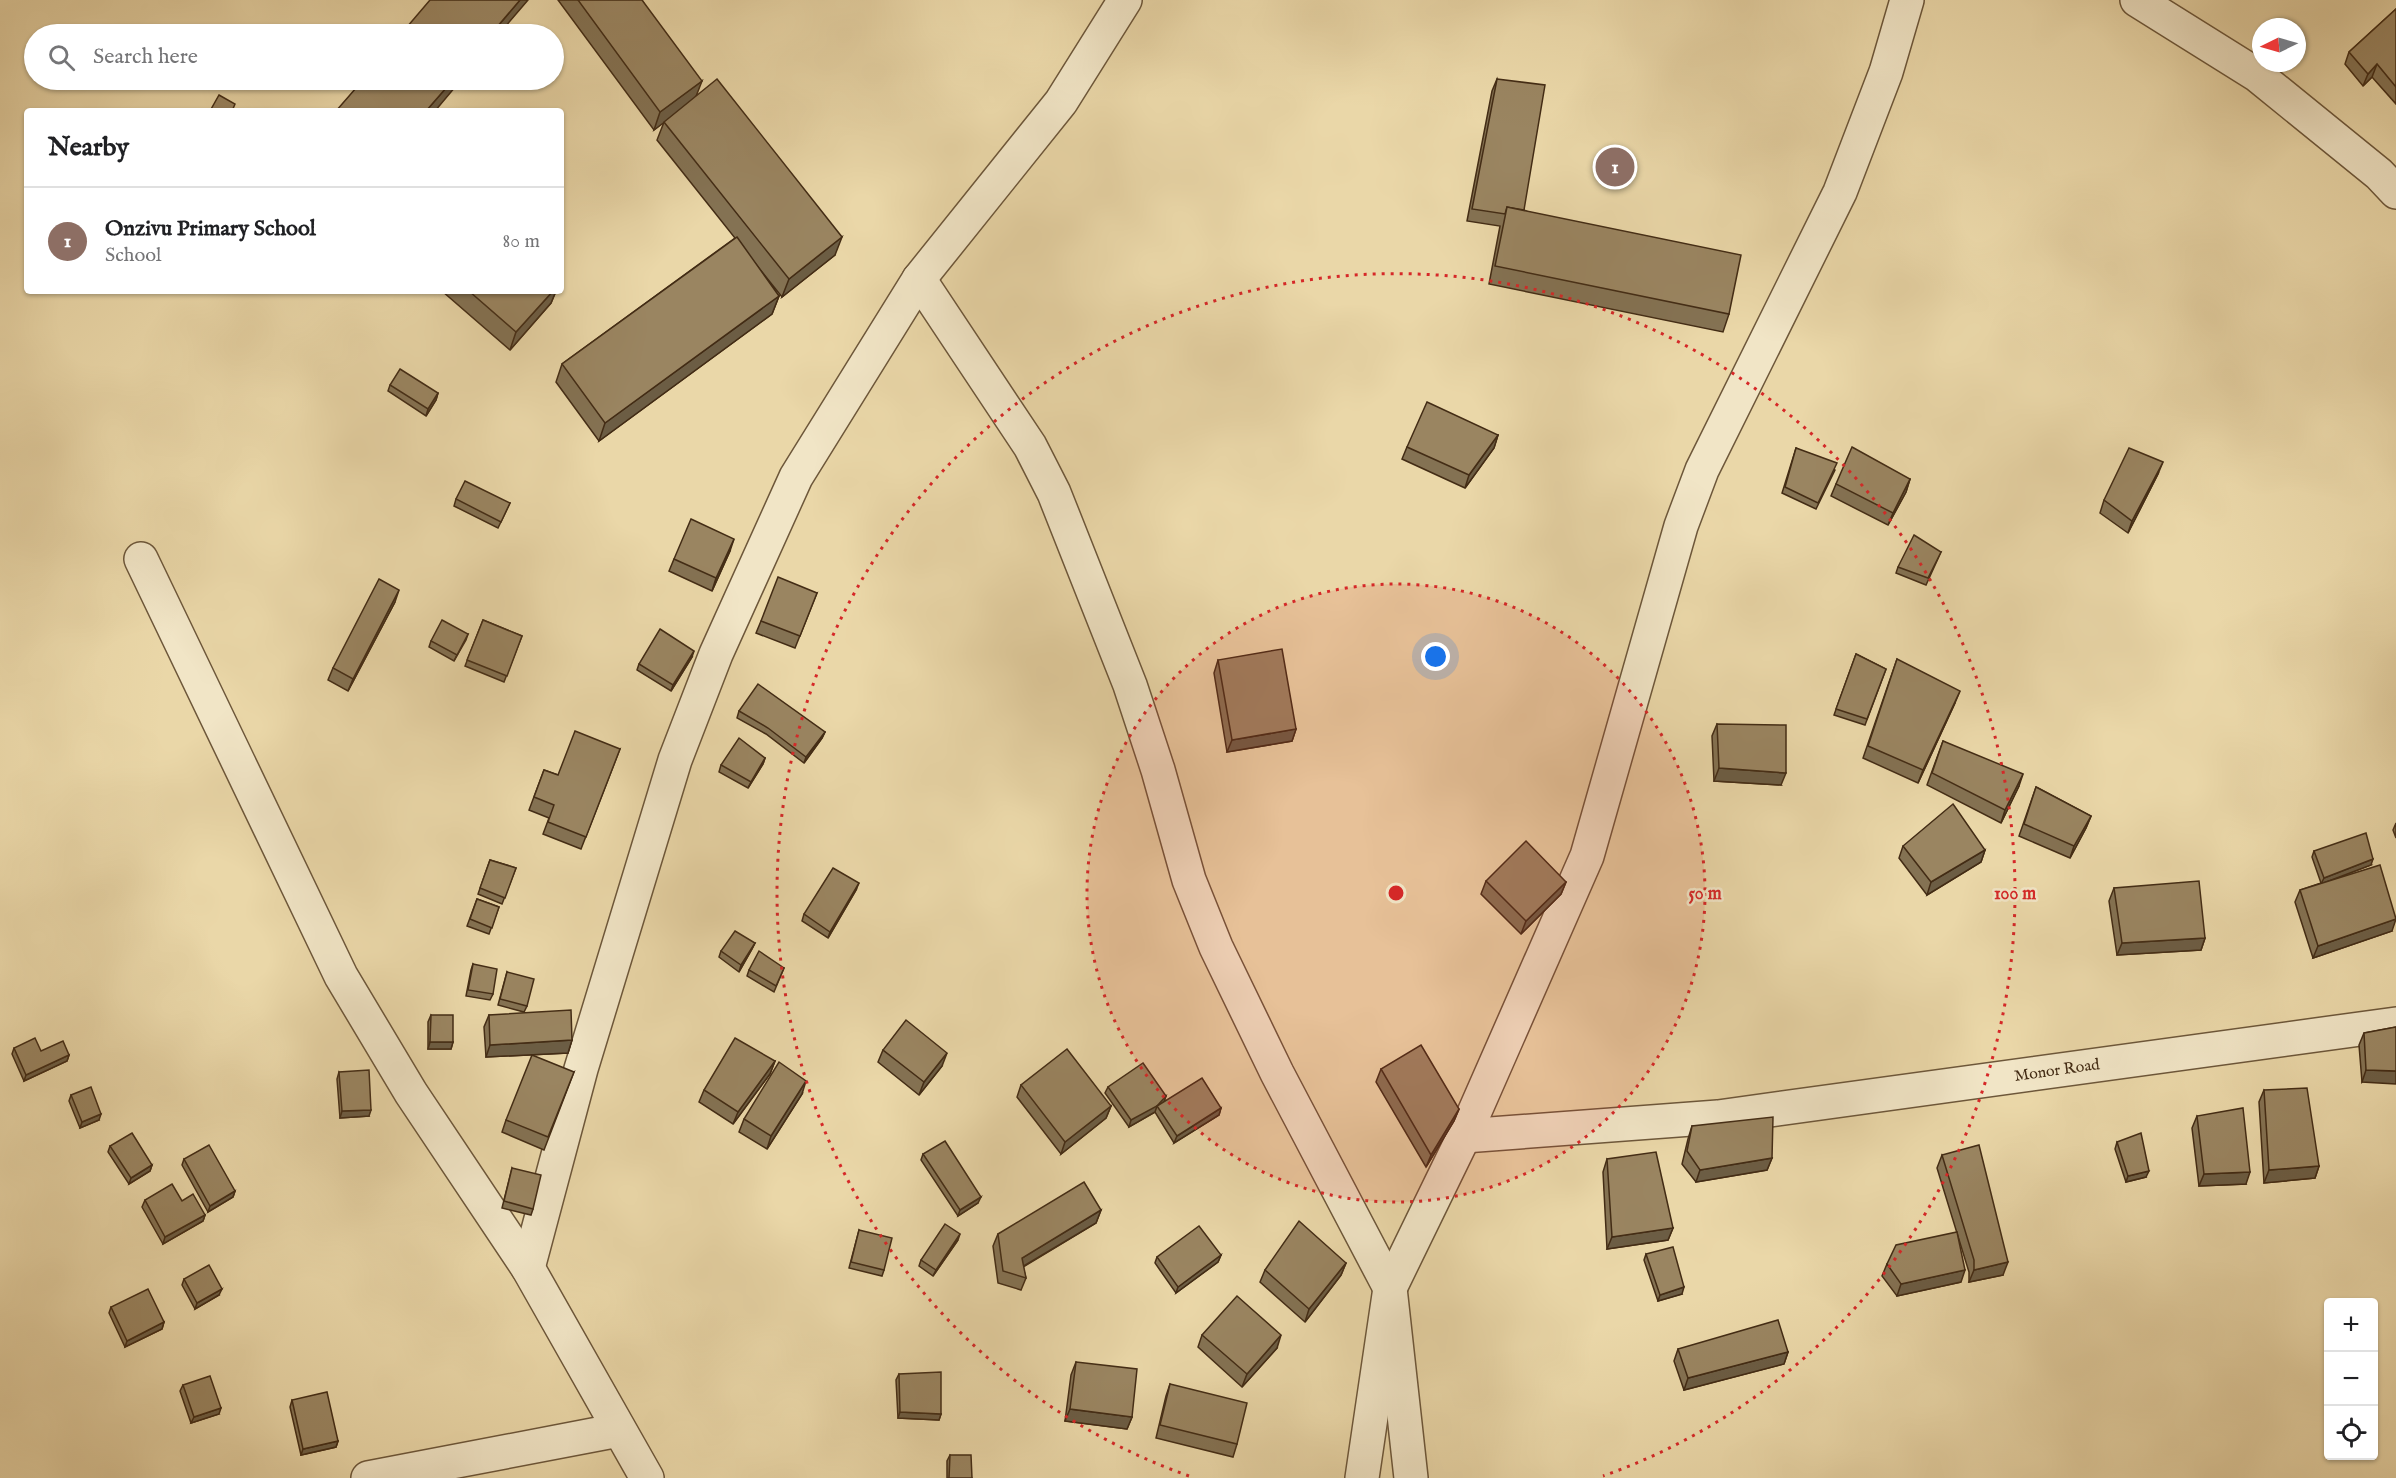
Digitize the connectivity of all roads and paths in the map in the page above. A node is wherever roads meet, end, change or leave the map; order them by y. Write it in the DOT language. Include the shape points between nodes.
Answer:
graph roads {
  1 [pos="1125,0"];
  2 [pos="1907,0"];
  3 [pos="2137,0"];
  4 [pos="2396,192"];
  5 [pos="920,279"];
  6 [pos="141,559"];
  7 [pos="2396,1024"];
  8 [pos="1464,1136"];
  9 [pos="528,1268"];
  10 [pos="1390,1288"];
  11 [pos="619,1430"];
  12 [pos="368,1478"];
  13 [pos="647,1478"];
  14 [pos="1362,1478"];
  15 [pos="1411,1478"];
  1 -- 5 [label="street" via="1061,102"];
  2 -- 8 [label="street" via="1886,72 1840,192 1702,470 1682,526 1587,856"];
  3 -- 4 [label="street" via="2257,75"];
  5 -- 9 [label="street" via="796,477 712,664 668,782 581,1069"];
  5 -- 10 [label="street" via="1030,446 1054,493 1130,685 1189,880 1216,947"];
  6 -- 9 [label="street" via="341,976 411,1093"];
  7 -- 8 [label="street, Monor Road" via="1718,1117"];
  8 -- 10 [label="street"];
  9 -- 11 [label="street"];
  10 -- 14 [label="street"];
  10 -- 15 [label="street"];
  11 -- 12 [label="street"];
  11 -- 13 [label="street"];
}
